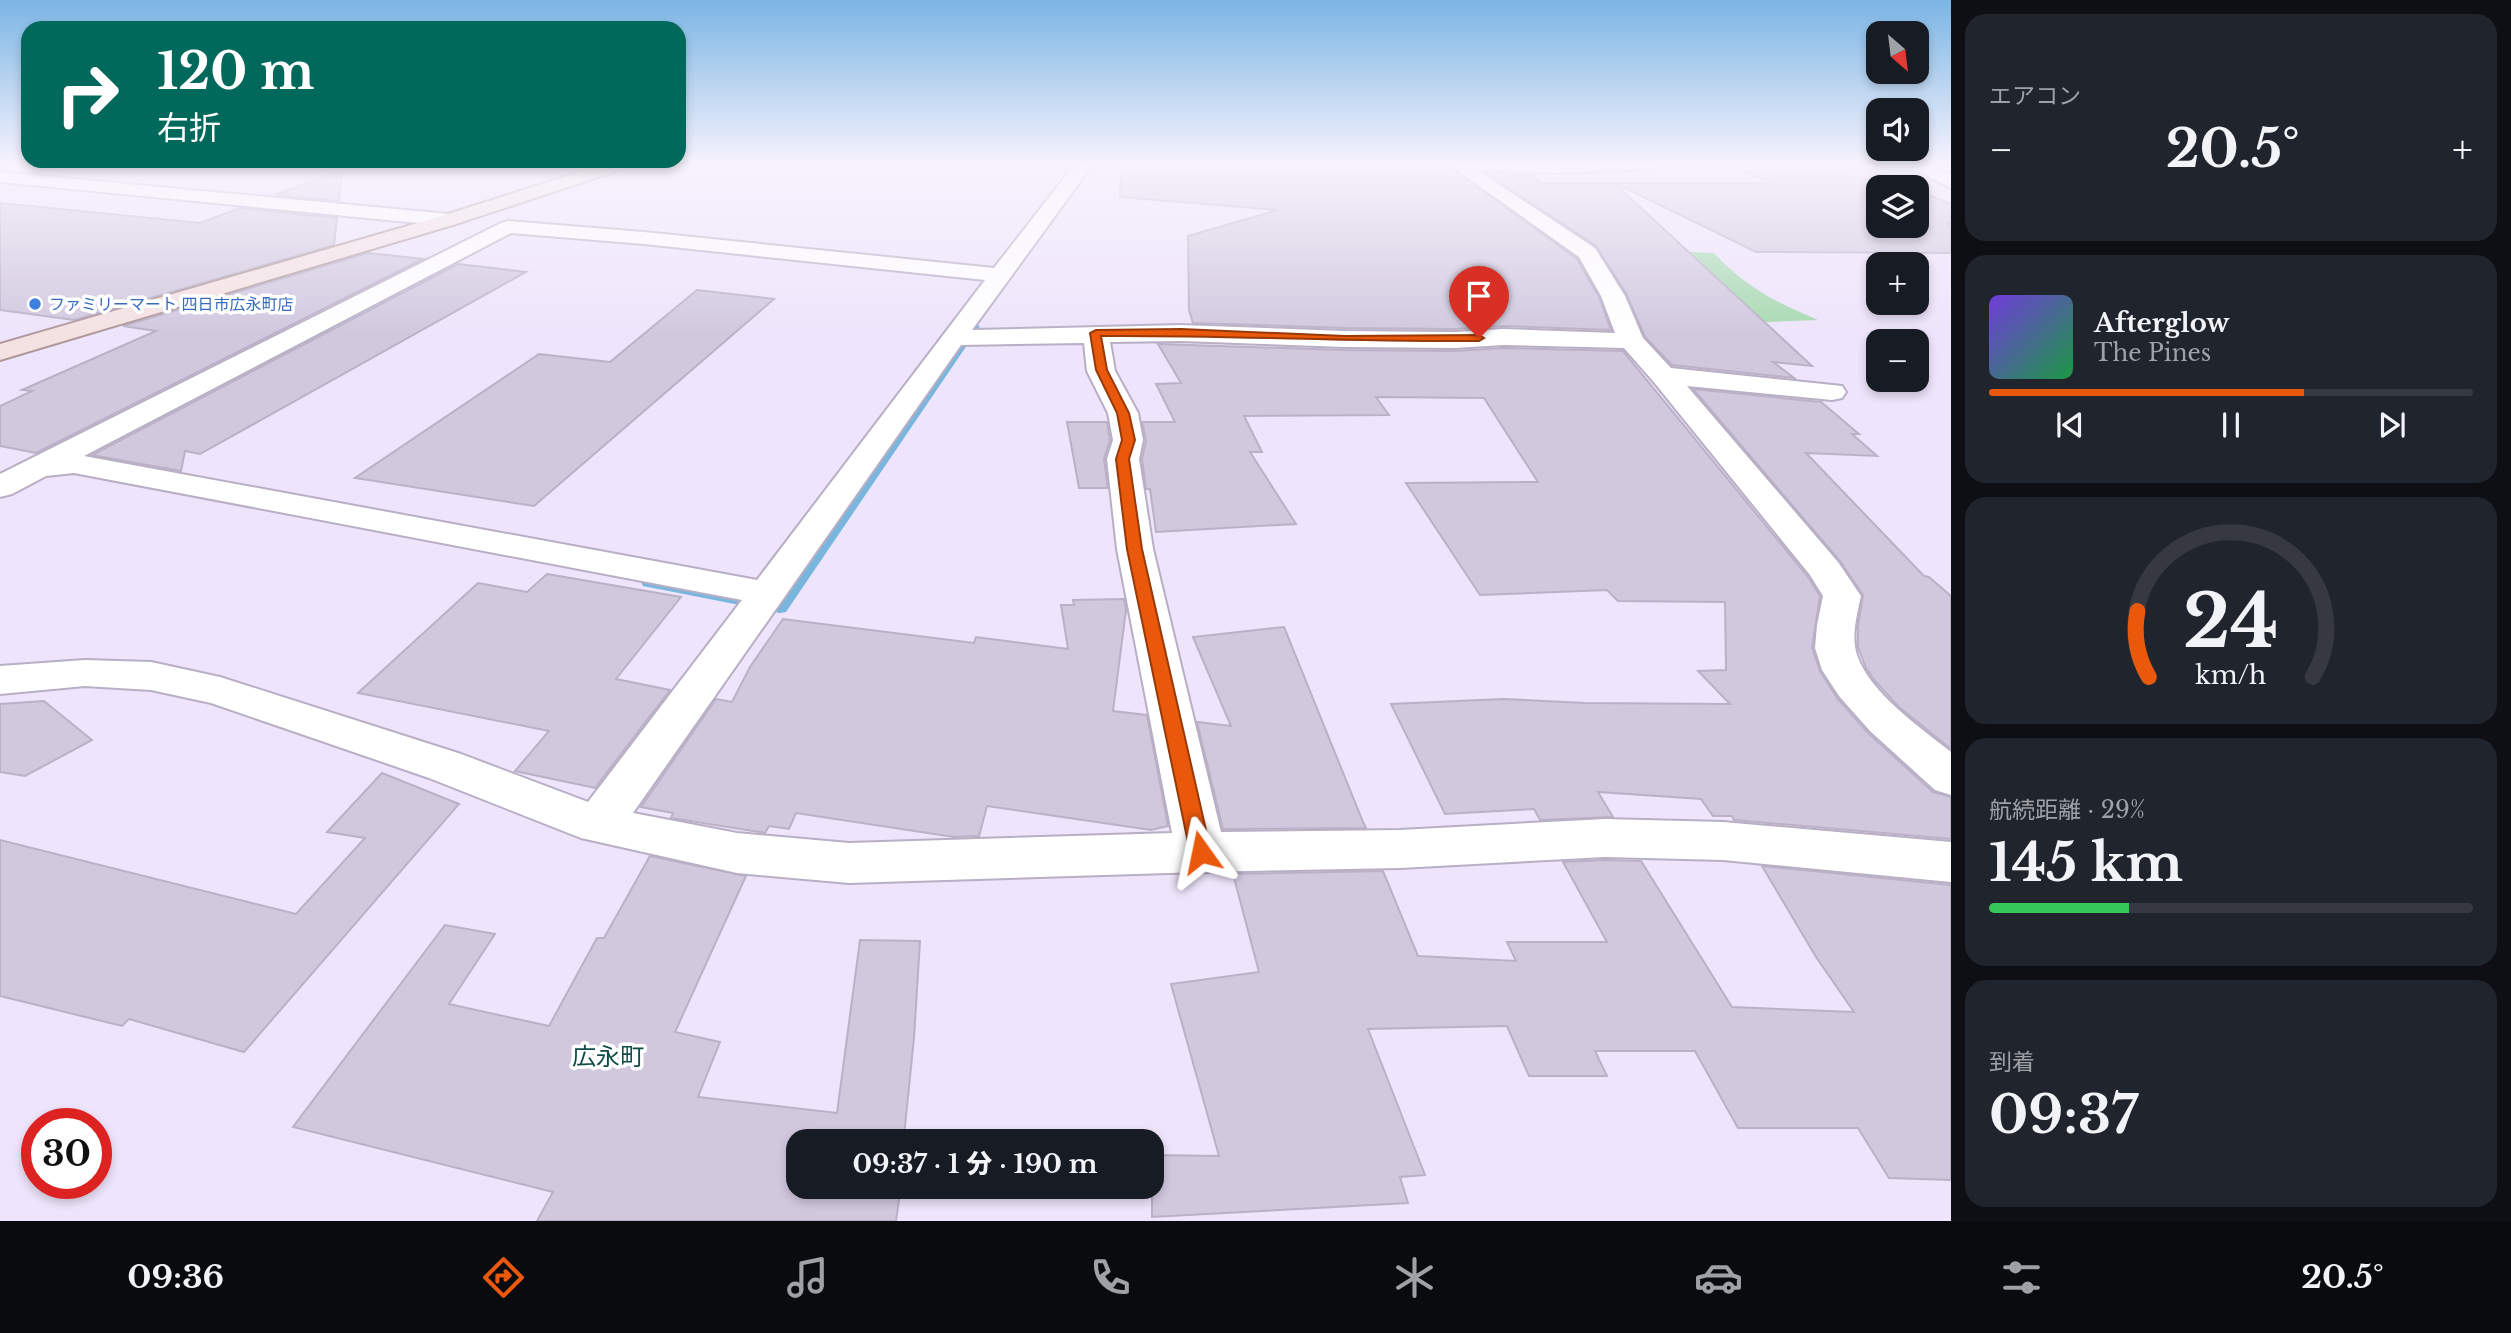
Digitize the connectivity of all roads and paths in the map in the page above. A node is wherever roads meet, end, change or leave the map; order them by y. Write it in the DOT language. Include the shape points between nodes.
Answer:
graph roads {
  1 [pos="446,221"];
  2 [pos="503,221"];
  3 [pos="1041,221"];
  4 [pos="1539,221"];
  5 [pos="508,227"];
  6 [pos="1000,275"];
  7 [pos="1096,333"];
  8 [pos="964,337"];
  9 [pos="1631,341"];
  10 [pos="0,352"];
  11 [pos="1663,375"];
  12 [pos="1832,392"];
  13 [pos="0,461"];
  14 [pos="40,467"];
  15 [pos="0,487"];
  16 [pos="760,602"];
  17 [pos="0,680"];
  18 [pos="1951,778"];
  19 [pos="598,825"];
  20 [pos="1201,852"];
  21 [pos="1951,862"];
  1 -- 10 [label="main road"];
  2 -- 5 [label="street"];
  3 -- 6 [label="street"];
  4 -- 9 [label="street" via="1587,253 1613,296"];
  5 -- 6 [label="street"];
  5 -- 14 [label="street"];
  6 -- 8 [label="street"];
  7 -- 8 [label="street"];
  7 -- 9 [label="street"];
  7 -- 20 [label="street" via="1101,370 1123,413 1128,440 1123,459 1135,549"];
  8 -- 16 [label="street"];
  9 -- 11 [label="street"];
  11 -- 12 [label="street"];
  11 -- 18 [label="street" via="1842,596 1835,629 1837,656 1849,680"];
  13 -- 14 [label="street"];
  14 -- 15 [label="street"];
  14 -- 16 [label="street" via="87,466"];
  16 -- 19 [label="street"];
  17 -- 19 [label="street" via="85,673 151,676 220,691 445,766"];
  19 -- 20 [label="street" via="737,853 849,863"];
  20 -- 21 [label="street" via="1400,849 1605,838 1723,841"];
}
